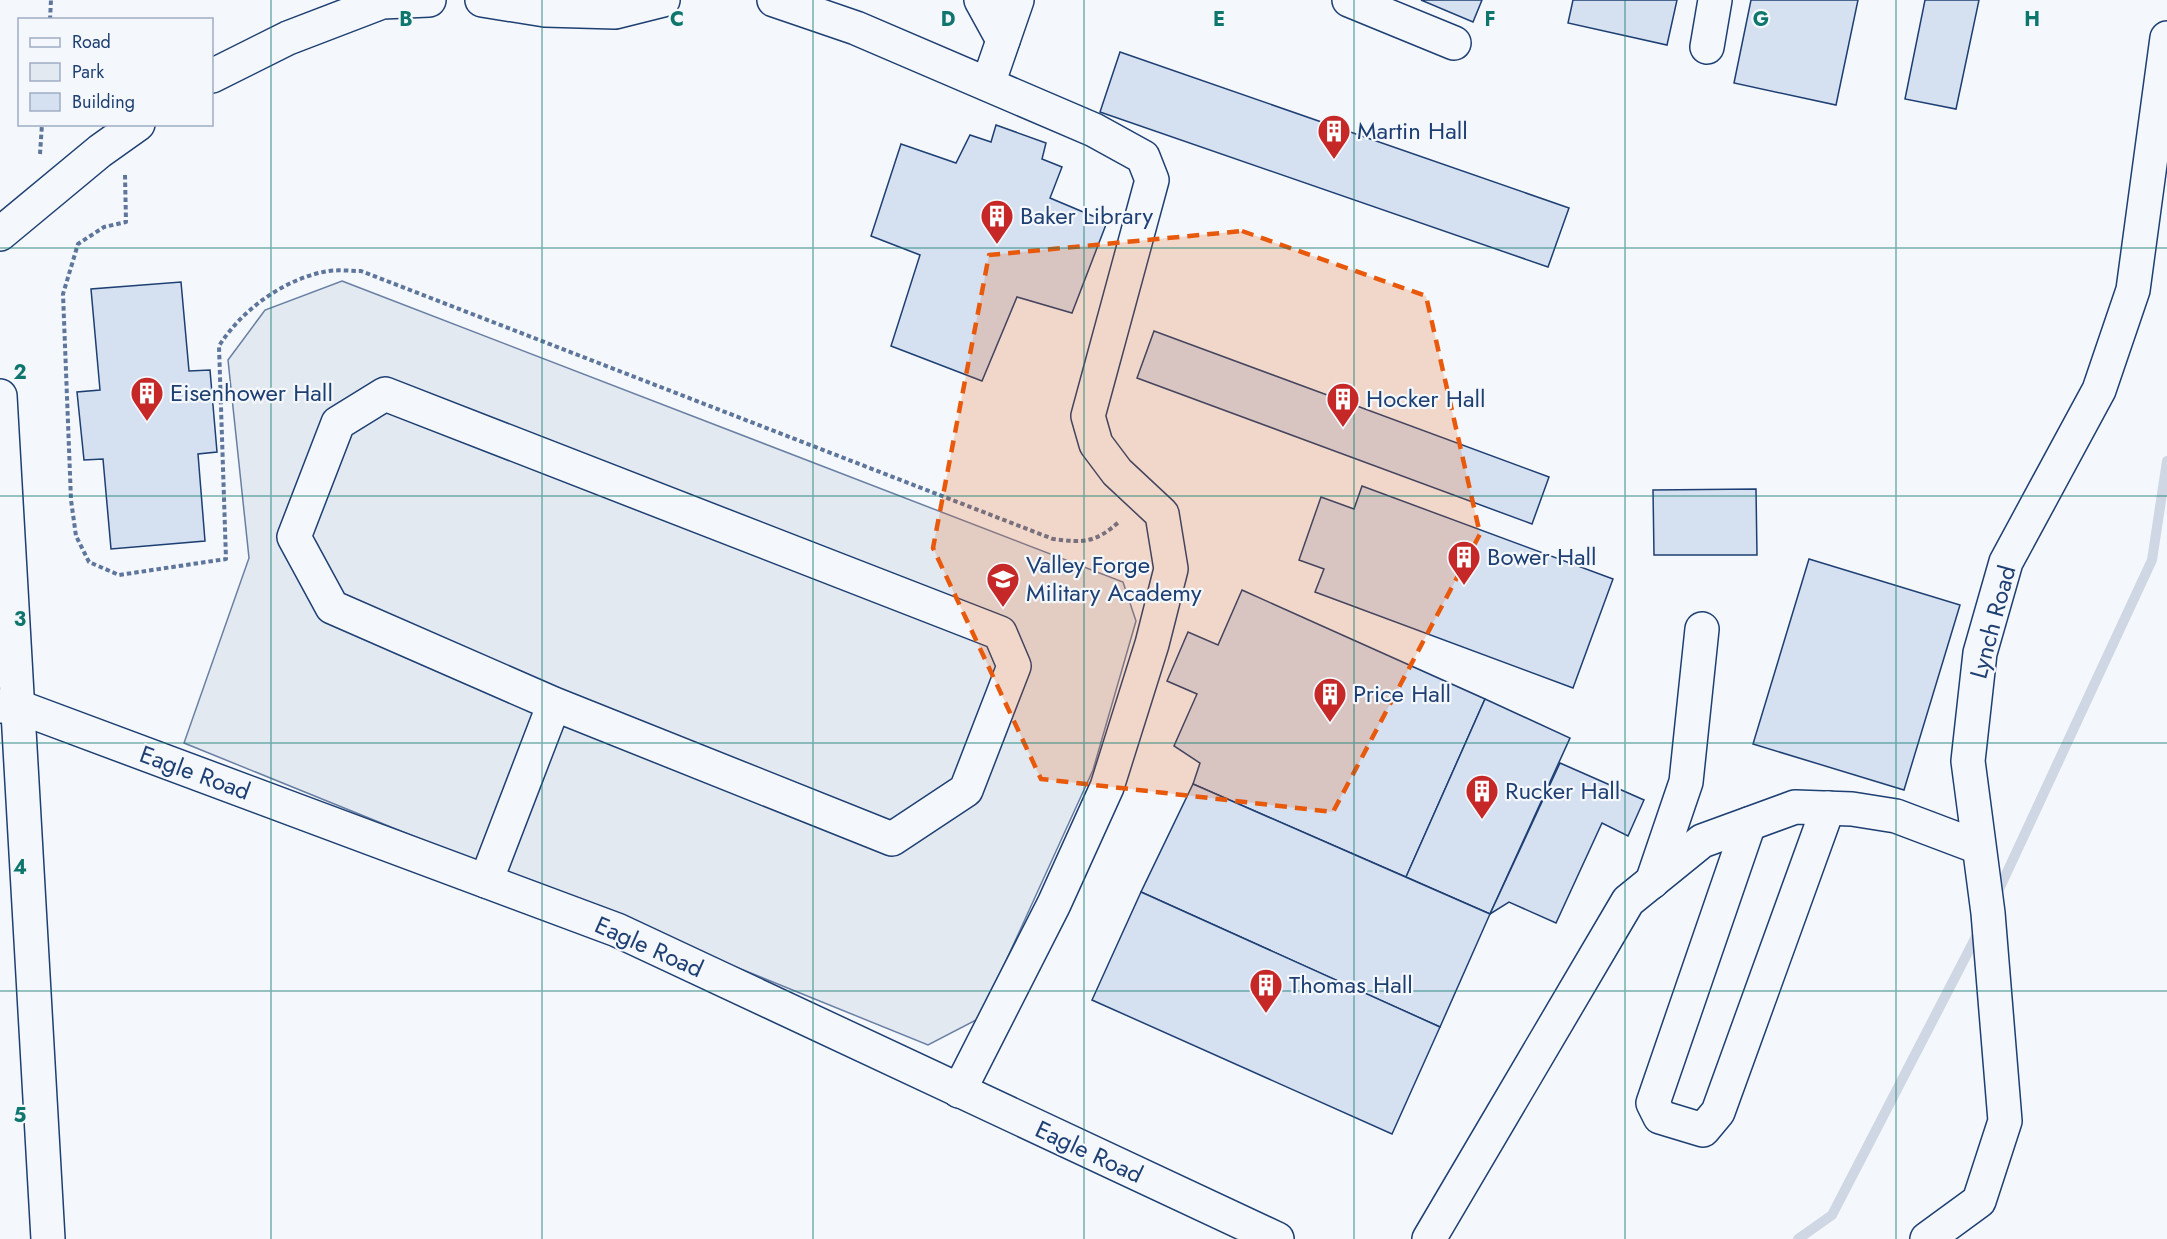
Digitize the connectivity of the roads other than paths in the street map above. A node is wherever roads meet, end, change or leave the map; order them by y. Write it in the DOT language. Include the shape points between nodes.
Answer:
graph roads {
  1 [pos="429,0"];
  2 [pos="482,0"];
  3 [pos="663,0"];
  4 [pos="774,0"];
  5 [pos="981,0"];
  6 [pos="1017,0"];
  7 [pos="1349,0"];
  8 [pos="1715,0"];
  9 [pos="2167,38"];
  10 [pos="1003,40"];
  11 [pos="1454,43"];
  12 [pos="1707,47"];
  13 [pos="213,76"];
  14 [pos="988,84"];
  15 [pos="135,126"];
  16 [pos="0,234"];
  17 [pos="0,396"];
  18 [pos="1702,629"];
  19 [pos="554,704"];
  20 [pos="9,707"];
  21 [pos="1828,808"];
  22 [pos="1749,824"];
  23 [pos="1978,847"];
  24 [pos="486,881"];
  25 [pos="1652,882"];
  26 [pos="959,1091"];
  27 [pos="48,1239"];
  28 [pos="1277,1239"];
  29 [pos="1429,1239"];
  30 [pos="1927,1239"];
  1 -- 13 [label="street" via="382,2 288,38"];
  2 -- 3 [label="street" via="545,10 615,12"];
  4 -- 14 [label="street" via="856,28"];
  5 -- 10 [label="street"];
  6 -- 10 [label="street"];
  7 -- 11 [label="street"];
  8 -- 12 [label="street"];
  9 -- 23 [label="street, Lynch Road" via="2133,290 2099,390 2006,562 1980,653 1968,761"];
  10 -- 14 [label="street"];
  14 -- 26 [label="street" via="1095,130 1143,157 1152,180 1088,416 1096,444 1117,472 1162,514 1171,569 1107,788 1054,904"];
  15 -- 16 [label="street"];
  17 -- 20 [label="street"];
  18 -- 25 [label="street" via="1686,782"];
  19 -- 19 [label="street" via="892,839 966,790 1014,666 1000,633 386,394 339,423 294,537 332,607"];
  19 -- 24 [label="street"];
  20 -- 24 [label="street, Eagle Road"];
  20 -- 27 [label="street"];
  21 -- 22 [label="street" via="1795,807"];
  21 -- 22 [label="street" via="1718,1112 1703,1130 1660,1117 1653,1102"];
  21 -- 23 [label="street" via="1896,816"];
  22 -- 25 [label="street" via="1702,841"];
  23 -- 30 [label="street, Lynch Road" via="1988,913 2005,1122 1979,1201"];
  24 -- 26 [label="street, Eagle Road" via="617,930"];
  25 -- 29 [label="street" via="1628,901"];
  26 -- 28 [label="street, Eagle Road"];
}
